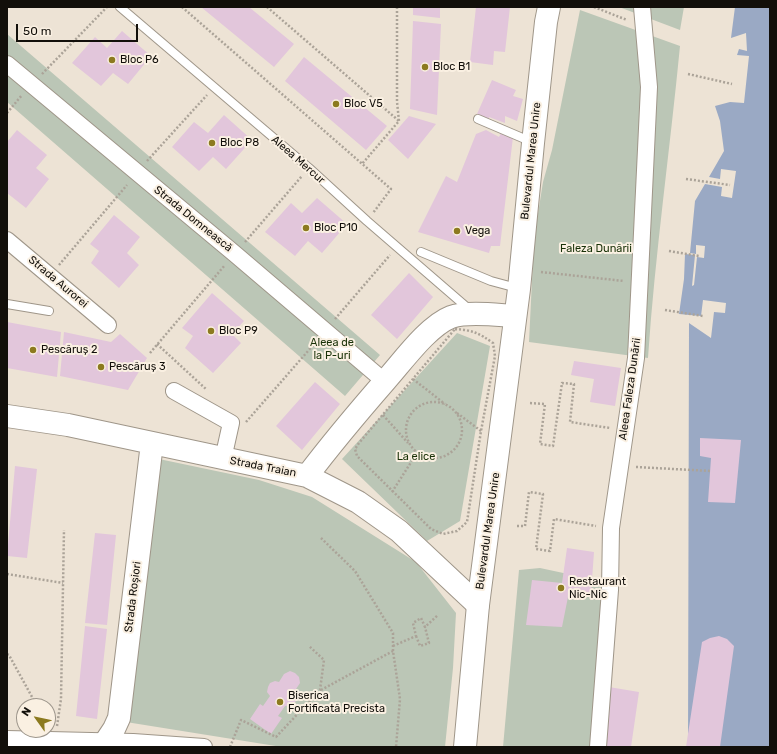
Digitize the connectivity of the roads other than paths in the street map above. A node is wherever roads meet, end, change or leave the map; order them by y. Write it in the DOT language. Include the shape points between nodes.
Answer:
graph roads {
  1 [pos="120,7"];
  2 [pos="549,7"];
  3 [pos="642,7"];
  4 [pos="7,64"];
  5 [pos="478,119"];
  6 [pos="533,143"];
  7 [pos="7,240"];
  8 [pos="421,252"];
  9 [pos="519,289"];
  10 [pos="7,304"];
  11 [pos="49,311"];
  12 [pos="475,314"];
  13 [pos="515,316"];
  14 [pos="108,324"];
  15 [pos="377,375"];
  16 [pos="174,392"];
  17 [pos="7,416"];
  18 [pos="152,443"];
  19 [pos="223,459"];
  20 [pos="307,476"];
  21 [pos="478,605"];
  22 [pos="7,739"];
  23 [pos="103,744"];
  24 [pos="204,747"];
  25 [pos="465,747"];
  26 [pos="598,747"];
  1 -- 12 [label="lane, Aleea Mercur"];
  2 -- 6 [label="main road, Bulevardul Marea Unire"];
  3 -- 26 [label="street, Aleea Faleza Dunării" via="649,87 636,358 611,528 610,590"];
  4 -- 15 [label="street, Strada Domnească"];
  5 -- 6 [label="lane"];
  6 -- 9 [label="main road, Bulevardul Marea Unire"];
  7 -- 14 [label="street, Strada Aurorei"];
  8 -- 9 [label="lane" via="491,281"];
  9 -- 13 [label="main road, Bulevardul Marea Unire"];
  10 -- 11 [label="lane"];
  12 -- 13 [label="main road"];
  12 -- 20 [label="main road" via="453,316 432,329"];
  13 -- 21 [label="main road, Bulevardul Marea Unire"];
  16 -- 19 [label="street" via="231,423"];
  17 -- 18 [label="main road, Strada Traian"];
  18 -- 19 [label="main road, Strada Traian"];
  18 -- 23 [label="main road, Strada Roșiori" via="119,718"];
  19 -- 20 [label="main road, Strada Traian"];
  20 -- 21 [label="main road, Strada Traian" via="358,502 398,531"];
  21 -- 25 [label="main road, Bulevardul Marea Unire"];
  22 -- 23 [label="street"];
  23 -- 24 [label="street" via="133,742"];
}
